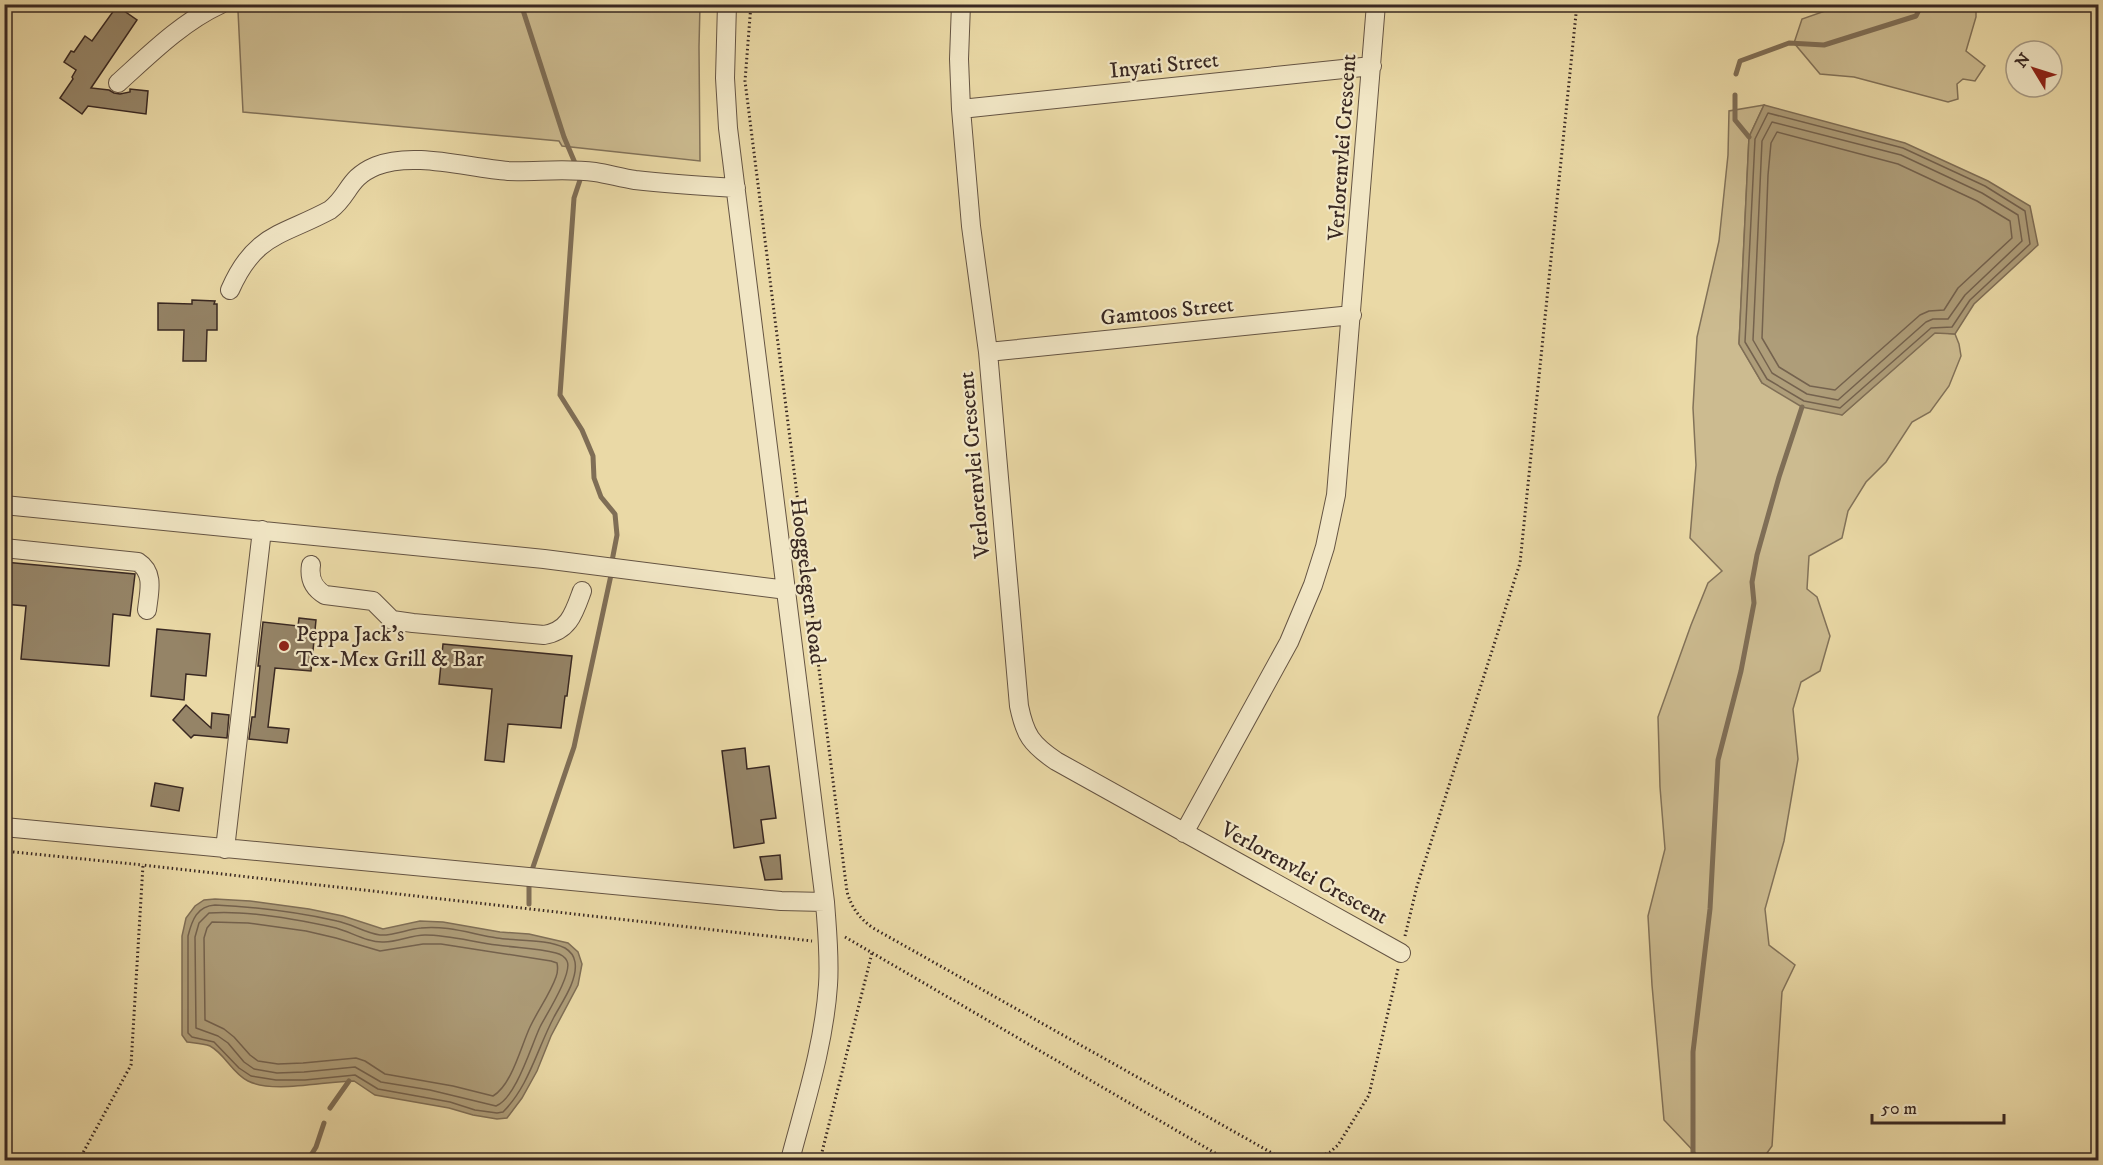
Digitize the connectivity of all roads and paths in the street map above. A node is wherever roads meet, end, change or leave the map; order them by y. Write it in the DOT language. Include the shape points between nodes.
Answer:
graph roads {
  1 [pos="221,4"];
  2 [pos="727,4"];
  3 [pos="751,4"];
  4 [pos="961,4"];
  5 [pos="1377,4"];
  6 [pos="1577,4"];
  7 [pos="1372,66"];
  8 [pos="118,82"];
  9 [pos="961,109"];
  10 [pos="736,188"];
  11 [pos="230,290"];
  12 [pos="1352,315"];
  13 [pos="987,352"];
  14 [pos="4,505"];
  15 [pos="262,530"];
  16 [pos="4,548"];
  17 [pos="311,565"];
  18 [pos="787,590"];
  19 [pos="582,591"];
  20 [pos="147,610"];
  21 [pos="4,827"];
  22 [pos="1184,833"];
  23 [pos="225,849"];
  24 [pos="4,851"];
  25 [pos="143,865"];
  26 [pos="825,902"];
  27 [pos="827,935"];
  28 [pos="872,953"];
  29 [pos="1401,953"];
  30 [pos="80,1161"];
  31 [pos="790,1161"];
  32 [pos="820,1161"];
  33 [pos="1227,1161"];
  34 [pos="1289,1161"];
  35 [pos="1312,1161"];
  1 -- 8 [label="street" via="180,30"];
  2 -- 10 [label="street, Hooggelegen Road" via="724,78"];
  3 -- 34 [label="path" via="745,81 850,903 873,928"];
  4 -- 9 [label="street, Verlorenvlei Crescent"];
  5 -- 7 [label="street, Verlorenvlei Crescent"];
  6 -- 29 [label="path" via="1520,563 1417,886"];
  7 -- 9 [label="street, Inyati Street"];
  7 -- 12 [label="street, Verlorenvlei Crescent"];
  9 -- 13 [label="street, Verlorenvlei Crescent"];
  10 -- 11 [label="street" via="632,180 593,172 508,171 422,161 378,165 357,177 330,210 254,250"];
  10 -- 18 [label="street, Hooggelegen Road"];
  12 -- 13 [label="street, Gamtoos Street"];
  12 -- 22 [label="street, Verlorenvlei Crescent" via="1336,495 1313,585 1289,642"];
  13 -- 22 [label="street, Verlorenvlei Crescent" via="1023,726 1037,748 1056,761"];
  14 -- 15 [label="street"];
  15 -- 18 [label="street" via="544,559"];
  15 -- 23 [label="street"];
  16 -- 20 [label="street" via="138,562 149,576"];
  17 -- 19 [label="street" via="311,579 325,595 373,602 392,620 437,625 551,634 569,623"];
  18 -- 26 [label="street, Hooggelegen Road"];
  21 -- 23 [label="street"];
  22 -- 29 [label="street, Verlorenvlei Crescent"];
  23 -- 26 [label="street"];
  24 -- 25 [label="path"];
  25 -- 27 [label="path"];
  25 -- 30 [label="path" via="131,1065"];
  26 -- 27 [label="street, Hooggelegen Road"];
  27 -- 28 [label="path"];
  27 -- 31 [label="street, Hooggelegen Road" via="828,983 820,1044"];
  28 -- 32 [label="path"];
  28 -- 33 [label="path"];
  29 -- 35 [label="path" via="1369,1095 1338,1145"];
}
